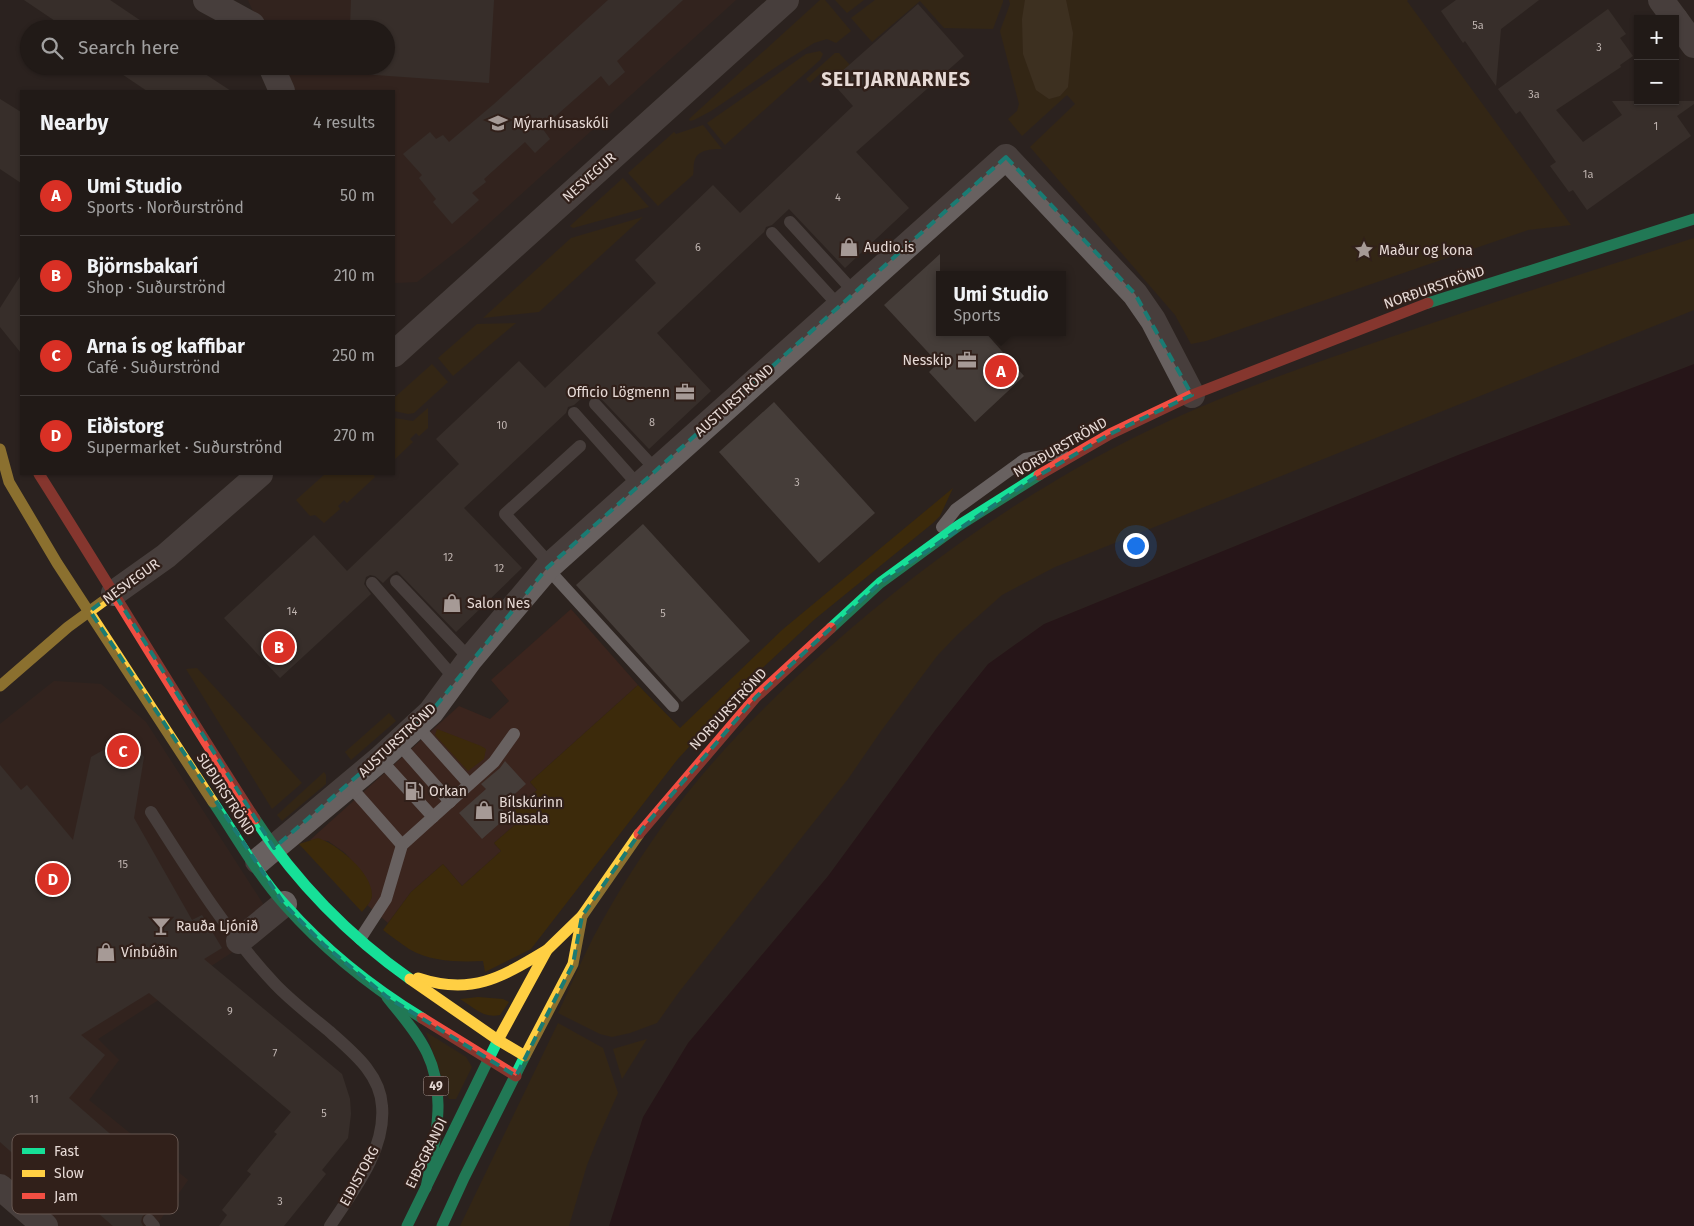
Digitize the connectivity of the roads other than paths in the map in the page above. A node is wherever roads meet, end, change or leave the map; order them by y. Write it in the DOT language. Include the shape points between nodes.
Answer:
graph roads {
  1 [pos="206,0"];
  2 [pos="241,0"];
  3 [pos="786,0"];
  4 [pos="1661,0"];
  5 [pos="1672,15"];
  6 [pos="241,20"];
  7 [pos="250,20"];
  8 [pos="1679,24"];
  9 [pos="1694,45"];
  10 [pos="275,75"];
  11 [pos="282,90"];
  12 [pos="1694,219"];
  13 [pos="790,222"];
  14 [pos="772,233"];
  15 [pos="846,299"];
  16 [pos="395,348"];
  17 [pos="1192,395"];
  18 [pos="595,404"];
  19 [pos="574,413"];
  20 [pos="0,438"];
  21 [pos="580,446"];
  22 [pos="0,449"];
  23 [pos="14,449"];
  24 [pos="1082,450"];
  25 [pos="40,475"];
  26 [pos="259,475"];
  27 [pos="647,478"];
  28 [pos="923,552"];
  29 [pos="549,566"];
  30 [pos="396,581"];
  31 [pos="372,583"];
  32 [pos="114,593"];
  33 [pos="90,612"];
  34 [pos="462,669"];
  35 [pos="0,686"];
  36 [pos="673,706"];
  37 [pos="514,734"];
  38 [pos="398,742"];
  39 [pos="472,782"];
  40 [pos="349,785"];
  41 [pos="450,802"];
  42 [pos="150,812"];
  43 [pos="433,817"];
  44 [pos="402,844"];
  45 [pos="264,856"];
  46 [pos="284,904"];
  47 [pos="582,916"];
  48 [pos="360,939"];
  49 [pos="239,941"];
  50 [pos="547,950"];
  51 [pos="408,976"];
  52 [pos="387,997"];
  53 [pos="498,1040"];
  54 [pos="525,1056"];
  55 [pos="488,1059"];
  56 [pos="516,1076"];
  57 [pos="0,1187"];
  58 [pos="426,1188"];
  59 [pos="12,1197"];
  60 [pos="31,1214"];
  61 [pos="45,1226"];
  62 [pos="330,1226"];
  63 [pos="407,1226"];
  64 [pos="442,1226"];
  1 -- 6 [label="street"];
  2 -- 7 [label="street"];
  3 -- 16 [label="street, NESVEGUR"];
  4 -- 5 [label="street"];
  8 -- 9 [label="street"];
  10 -- 11 [label="street"];
  12 -- 17 [label="street, NORÐURSTRÖND" via="1413,308"];
  13 -- 15 [label="lane"];
  14 -- 15 [label="lane"];
  15 -- 17 [label="street, AUSTURSTRÖND" via="1006,157 1135,294 1153,320"];
  15 -- 27 [label="street, AUSTURSTRÖND"];
  17 -- 24 [label="street, NORÐURSTRÖND"];
  18 -- 27 [label="lane"];
  19 -- 27 [label="lane"];
  20 -- 23 [label="street"];
  21 -- 29 [label="lane" via="505,514"];
  22 -- 33 [label="street, SUÐURSTRÖND" via="10,482"];
  24 -- 28 [label="street, NORÐURSTRÖND" via="958,526"];
  24 -- 28 [label="lane" via="1025,459 956,508"];
  25 -- 32 [label="street, SUÐURSTRÖND"];
  26 -- 32 [label="street, NESVEGUR" via="166,556"];
  27 -- 29 [label="street, AUSTURSTRÖND"];
  28 -- 47 [label="street, NORÐURSTRÖND" via="880,583 756,697 643,828"];
  29 -- 34 [label="street, AUSTURSTRÖND"];
  29 -- 36 [label="lane"];
  30 -- 34 [label="lane"];
  31 -- 34 [label="lane"];
  32 -- 33 [label="street, NESVEGUR"];
  32 -- 45 [label="street, SUÐURSTRÖND" via="206,743"];
  33 -- 35 [label="street, NESVEGUR"];
  33 -- 45 [label="street, SUÐURSTRÖND"];
  34 -- 38 [label="street, AUSTURSTRÖND" via="431,712"];
  37 -- 39 [label="lane" via="494,762"];
  38 -- 39 [label="lane"];
  38 -- 40 [label="street, AUSTURSTRÖND"];
  38 -- 41 [label="lane"];
  38 -- 43 [label="lane"];
  39 -- 41 [label="lane"];
  40 -- 44 [label="lane"];
  40 -- 45 [label="street, AUSTURSTRÖND"];
  41 -- 43 [label="lane"];
  42 -- 49 [label="lane, EIÐISTORG"];
  43 -- 44 [label="lane"];
  44 -- 48 [label="lane" via="386,899"];
  45 -- 46 [label="street, SUÐURSTRÖND"];
  45 -- 48 [label="street, SUÐURSTRÖND"];
  46 -- 49 [label="street"];
  46 -- 52 [label="street, SUÐURSTRÖND" via="324,945"];
  47 -- 50 [label="street, NORÐURSTRÖND"];
  47 -- 54 [label="street, NORÐURSTRÖND" via="572,964"];
  48 -- 51 [label="street, SUÐURSTRÖND" via="381,959"];
  49 -- 62 [label="lane, EIÐISTORG" via="275,984 355,1055 376,1082 382,1106 377,1144 362,1176"];
  50 -- 51 [label="street" via="494,978 463,986 434,984"];
  50 -- 53 [label="street, NORÐURSTRÖND"];
  51 -- 53 [label="street, SUÐURSTRÖND"];
  52 -- 55 [label="street, SUÐURSTRÖND"];
  52 -- 58 [label="street, 49" via="428,1054 435,1076 437,1128"];
  53 -- 54 [label="street, SUÐURSTRÖND"];
  53 -- 55 [label="street, EIÐSGRANDI / 49"];
  54 -- 56 [label="street"];
  55 -- 56 [label="street, SUÐURSTRÖND"];
  55 -- 58 [label="street, EIÐSGRANDI / 49"];
  56 -- 64 [label="street"];
  57 -- 59 [label="street"];
  58 -- 63 [label="street, EIÐSGRANDI / 49"];
  60 -- 61 [label="street"];
}
